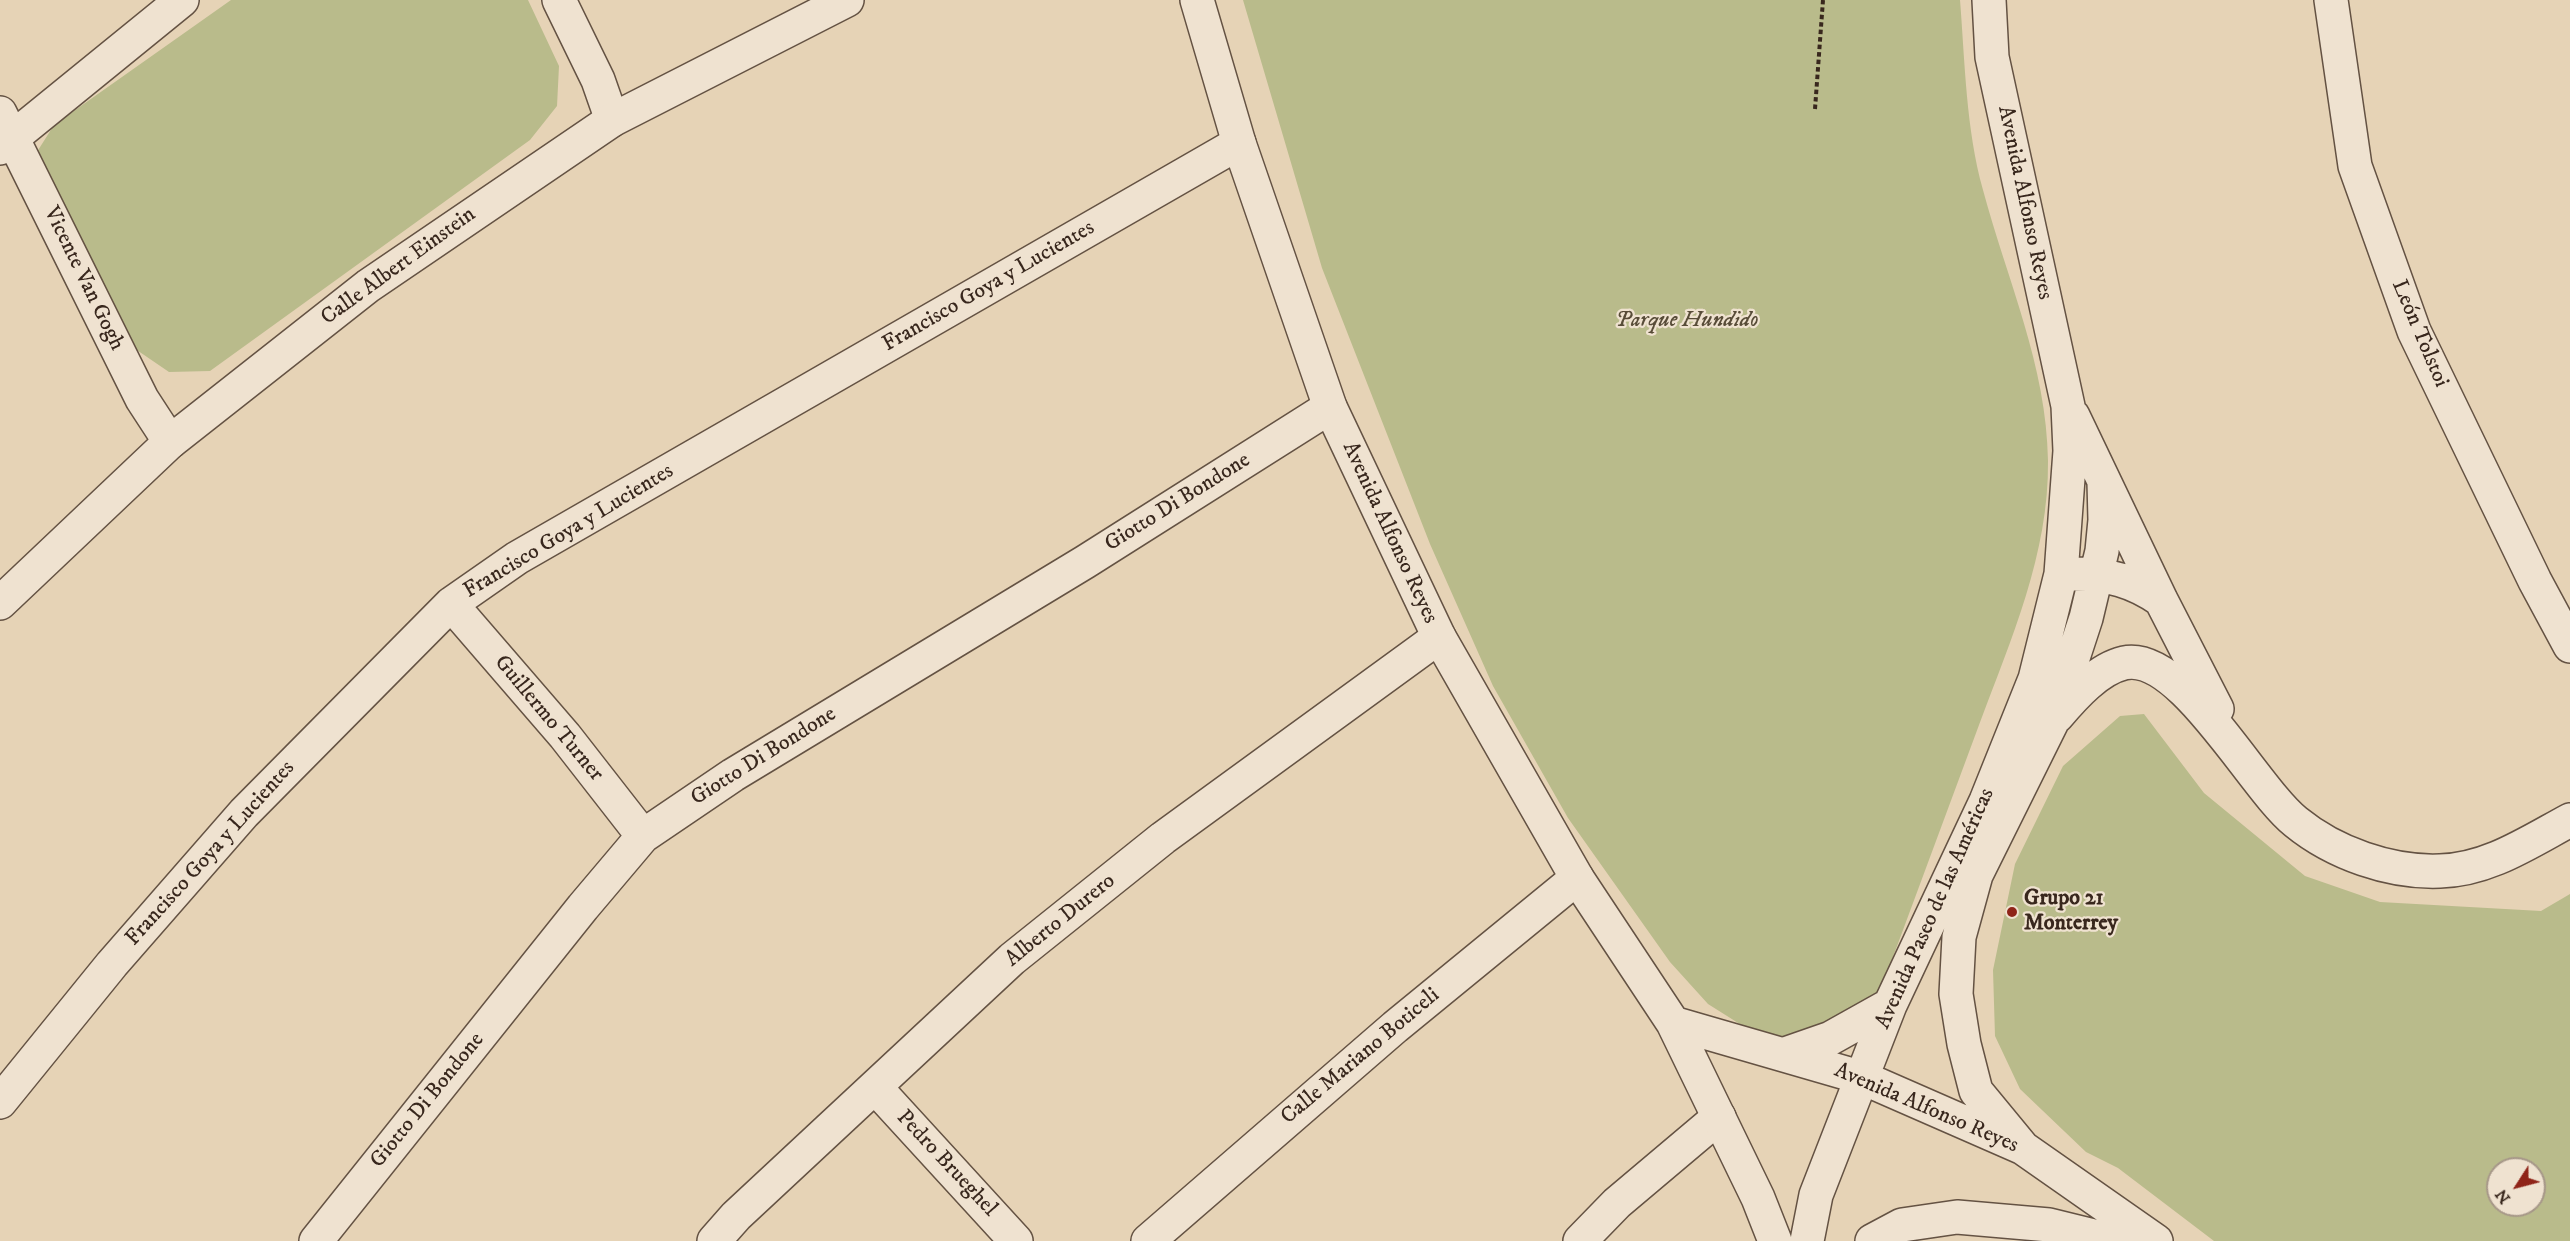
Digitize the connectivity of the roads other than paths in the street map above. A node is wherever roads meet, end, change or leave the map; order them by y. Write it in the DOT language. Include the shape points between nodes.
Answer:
graph roads {
  1 [pos="182,0"];
  2 [pos="559,0"];
  3 [pos="847,0"];
  4 [pos="1197,0"];
  5 [pos="1989,0"];
  6 [pos="2331,0"];
  7 [pos="612,120"];
  8 [pos="4,133"];
  9 [pos="1239,142"];
  10 [pos="2068,405"];
  11 [pos="1330,407"];
  12 [pos="170,442"];
  13 [pos="2104,482"];
  14 [pos="2061,574"];
  15 [pos="2097,574"];
  16 [pos="2161,600"];
  17 [pos="0,603"];
  18 [pos="451,604"];
  19 [pos="1439,637"];
  20 [pos="2570,646"];
  21 [pos="2052,722"];
  22 [pos="2244,761"];
  23 [pos="2570,820"];
  24 [pos="643,836"];
  25 [pos="1577,878"];
  26 [pos="1890,1005"];
  27 [pos="1673,1023"];
  28 [pos="1785,1054"];
  29 [pos="1863,1078"];
  30 [pos="875,1087"];
  31 [pos="0,1102"];
  32 [pos="1719,1117"];
  33 [pos="2023,1148"];
  34 [pos="316,1241"];
  35 [pos="714,1241"];
  36 [pos="1016,1241"];
  37 [pos="1148,1241"];
  38 [pos="1580,1241"];
  39 [pos="1775,1241"];
  40 [pos="1807,1241"];
  41 [pos="1872,1241"];
  42 [pos="2114,1241"];
  43 [pos="2156,1241"];
  1 -- 8 [label="street"];
  2 -- 7 [label="street" via="598,80"];
  3 -- 7 [label="street, Calle Albert Einstein"];
  4 -- 9 [label="street, Avenida Alfonso Reyes"];
  5 -- 10 [label="street, Avenida Alfonso Reyes" via="1992,57"];
  6 -- 20 [label="street, León Tolstoi" via="2355,166 2414,331"];
  7 -- 12 [label="street, Calle Albert Einstein" via="368,286"];
  8 -- 12 [label="street, Vicente Van Gogh" via="142,399"];
  9 -- 11 [label="street, Avenida Alfonso Reyes"];
  9 -- 18 [label="street, Francisco Goya y Lucientes" via="517,558"];
  10 -- 13 [label="street, Avenida Alfonso Reyes"];
  10 -- 14 [label="street, Avenida Alfonso Reyes" via="2070,451"];
  11 -- 19 [label="street, Avenida Alfonso Reyes"];
  11 -- 24 [label="street, Giotto Di Bondone" via="1085,562 733,775"];
  12 -- 17 [label="street, Calle Albert Einstein"];
  13 -- 15 [label="street, Avenida Paseo de las Américas" via="2105,520"];
  13 -- 16 [label="street, Avenida Alfonso Reyes"];
  14 -- 15 [label="street"];
  14 -- 26 [label="street, Avenida Paseo de las Américas" via="2035,679 2012,738 1951,879"];
  15 -- 16 [label="street" via="2131,582"];
  15 -- 21 [label="street, Avenida Paseo de las Américas"];
  16 -- 22 [label="street"];
  18 -- 24 [label="street, Guillermo Turner" via="565,736"];
  18 -- 31 [label="street, Francisco Goya y Lucientes" via="244,813 112,964"];
  19 -- 25 [label="street, Avenida Alfonso Reyes"];
  19 -- 30 [label="street, Alberto Durero" via="1163,838 1012,959"];
  21 -- 22 [label="street" via="2101,675 2124,663 2140,663 2158,669 2187,690"];
  21 -- 33 [label="street, Avenida Paseo de las Américas" via="1976,875 1959,937 1956,994 1976,1091"];
  22 -- 23 [label="street" via="2295,822 2353,856 2385,865 2440,871 2491,862"];
  24 -- 34 [label="street, Giotto Di Bondone"];
  25 -- 27 [label="street, Avenida Alfonso Reyes"];
  25 -- 37 [label="street, Calle Mariano Boticeli" via="1395,1027"];
  26 -- 28 [label="street" via="1831,1038"];
  26 -- 29 [label="street, Avenida Paseo de las Américas"];
  27 -- 28 [label="street, Avenida Alfonso Reyes"];
  27 -- 32 [label="street, Avenida Alfonso Reyes"];
  28 -- 29 [label="street, Avenida Alfonso Reyes"];
  29 -- 33 [label="street, Avenida Alfonso Reyes"];
  29 -- 40 [label="street, Avenida Paseo de las Américas" via="1816,1195"];
  30 -- 35 [label="street, Alberto Durero"];
  30 -- 36 [label="street, Pedro Brueghel"];
  32 -- 38 [label="street" via="1617,1203"];
  32 -- 39 [label="street, Avenida Alfonso Reyes"];
  33 -- 43 [label="street, Avenida Alfonso Reyes"];
  41 -- 42 [label="street" via="1902,1225 1957,1217 2049,1225"];
}
